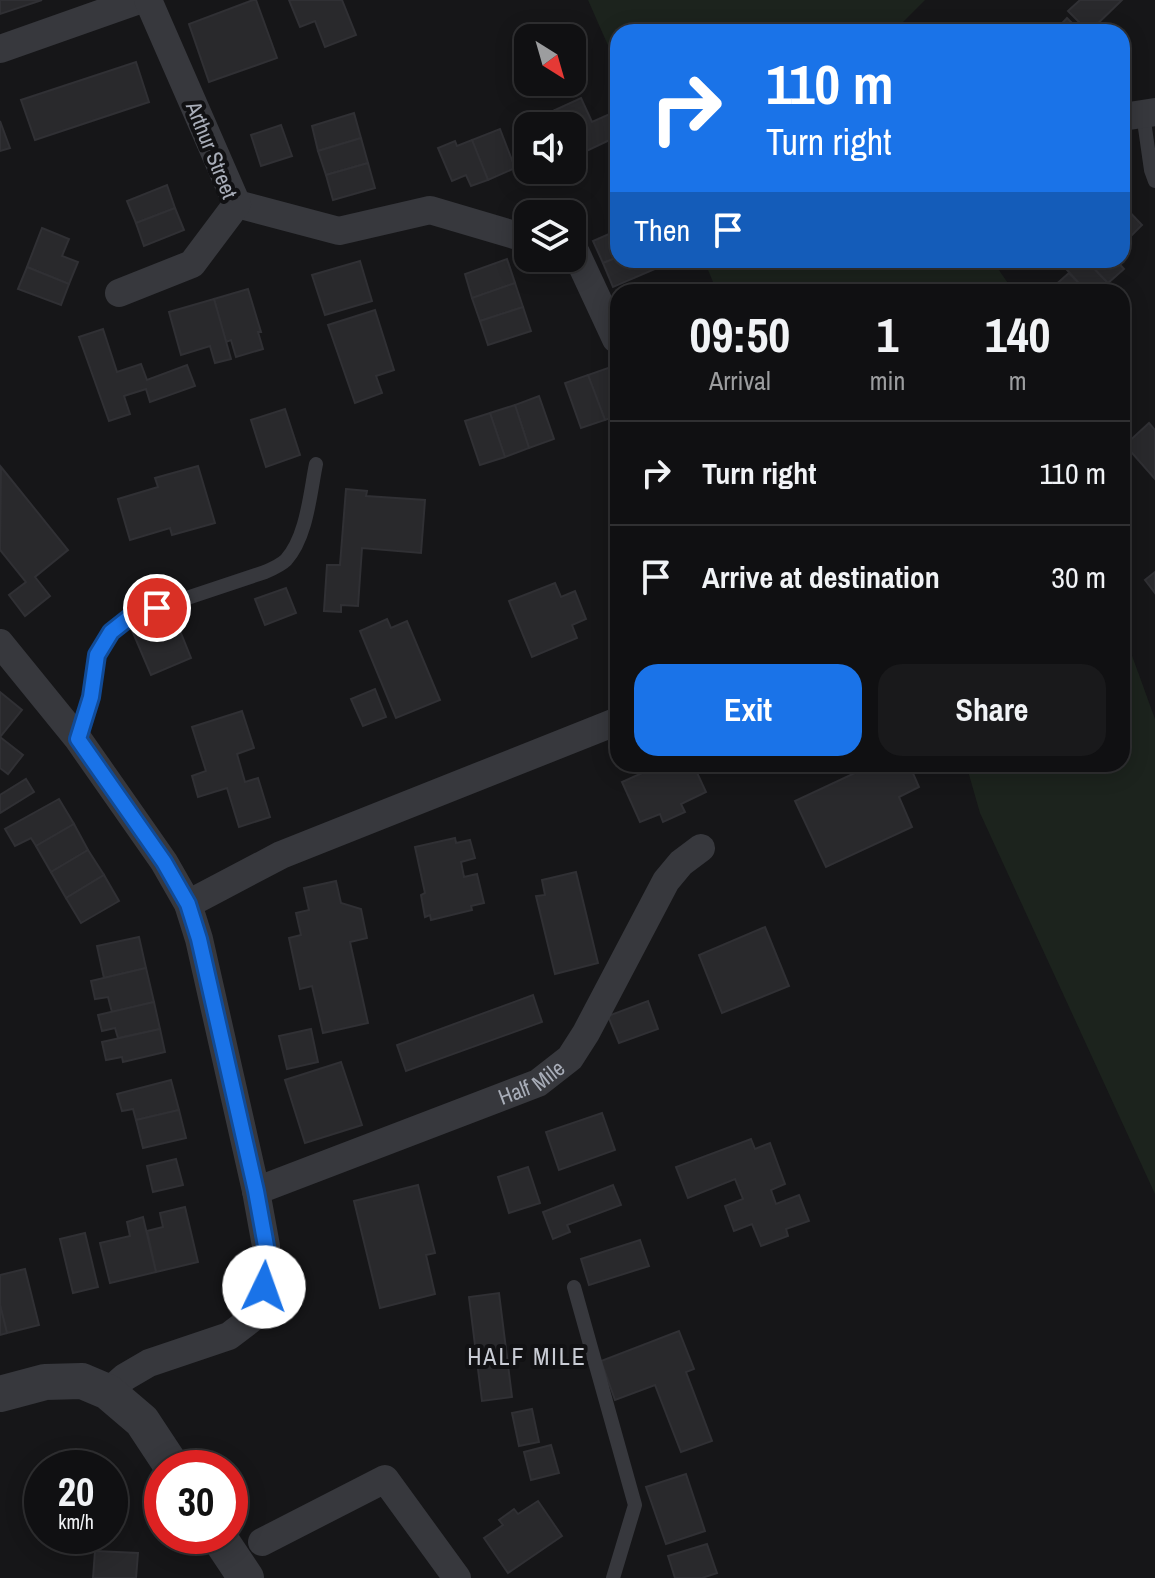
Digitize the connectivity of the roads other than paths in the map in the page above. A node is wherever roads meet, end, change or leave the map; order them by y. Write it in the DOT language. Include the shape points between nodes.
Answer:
graph roads {
  1 [pos="139,0"];
  2 [pos="148,0"];
  3 [pos="0,49"];
  4 [pos="1142,114"];
  5 [pos="1155,181"];
  6 [pos="237,204"];
  7 [pos="514,235"];
  8 [pos="585,272"];
  9 [pos="119,293"];
  10 [pos="610,326"];
  11 [pos="316,464"];
  12 [pos="0,643"];
  13 [pos="610,724"];
  14 [pos="78,739"];
  15 [pos="701,848"];
  16 [pos="188,904"];
  17 [pos="256,1191"];
  18 [pos="574,1287"];
  19 [pos="108,1392"];
  20 [pos="0,1394"];
  21 [pos="161,1450"];
  22 [pos="262,1542"];
  23 [pos="230,1554"];
  24 [pos="246,1578"];
  25 [pos="457,1578"];
  26 [pos="613,1578"];
  1 -- 3 [label="street"];
  2 -- 6 [label="street, Arthur Street"];
  4 -- 5 [label="lane"];
  6 -- 7 [label="street" via="339,231 430,210"];
  6 -- 9 [label="street, Arthur Street" via="192,264"];
  8 -- 10 [label="street"];
  11 -- 14 [label="lane" via="303,528 284,562 130,617 111,632 97,655"];
  12 -- 14 [label="street"];
  13 -- 16 [label="street" via="281,855"];
  14 -- 16 [label="street"];
  15 -- 17 [label="street, Half Mile" via="666,881 570,1058 538,1083"];
  16 -- 17 [label="street"];
  17 -- 19 [label="street" via="266,1246 264,1287 255,1316 229,1336 149,1363"];
  18 -- 26 [label="lane" via="635,1505"];
  19 -- 20 [label="street" via="82,1381 45,1382"];
  19 -- 21 [label="street" via="142,1421"];
  22 -- 25 [label="street" via="385,1479"];
  23 -- 24 [label="street"];
}
